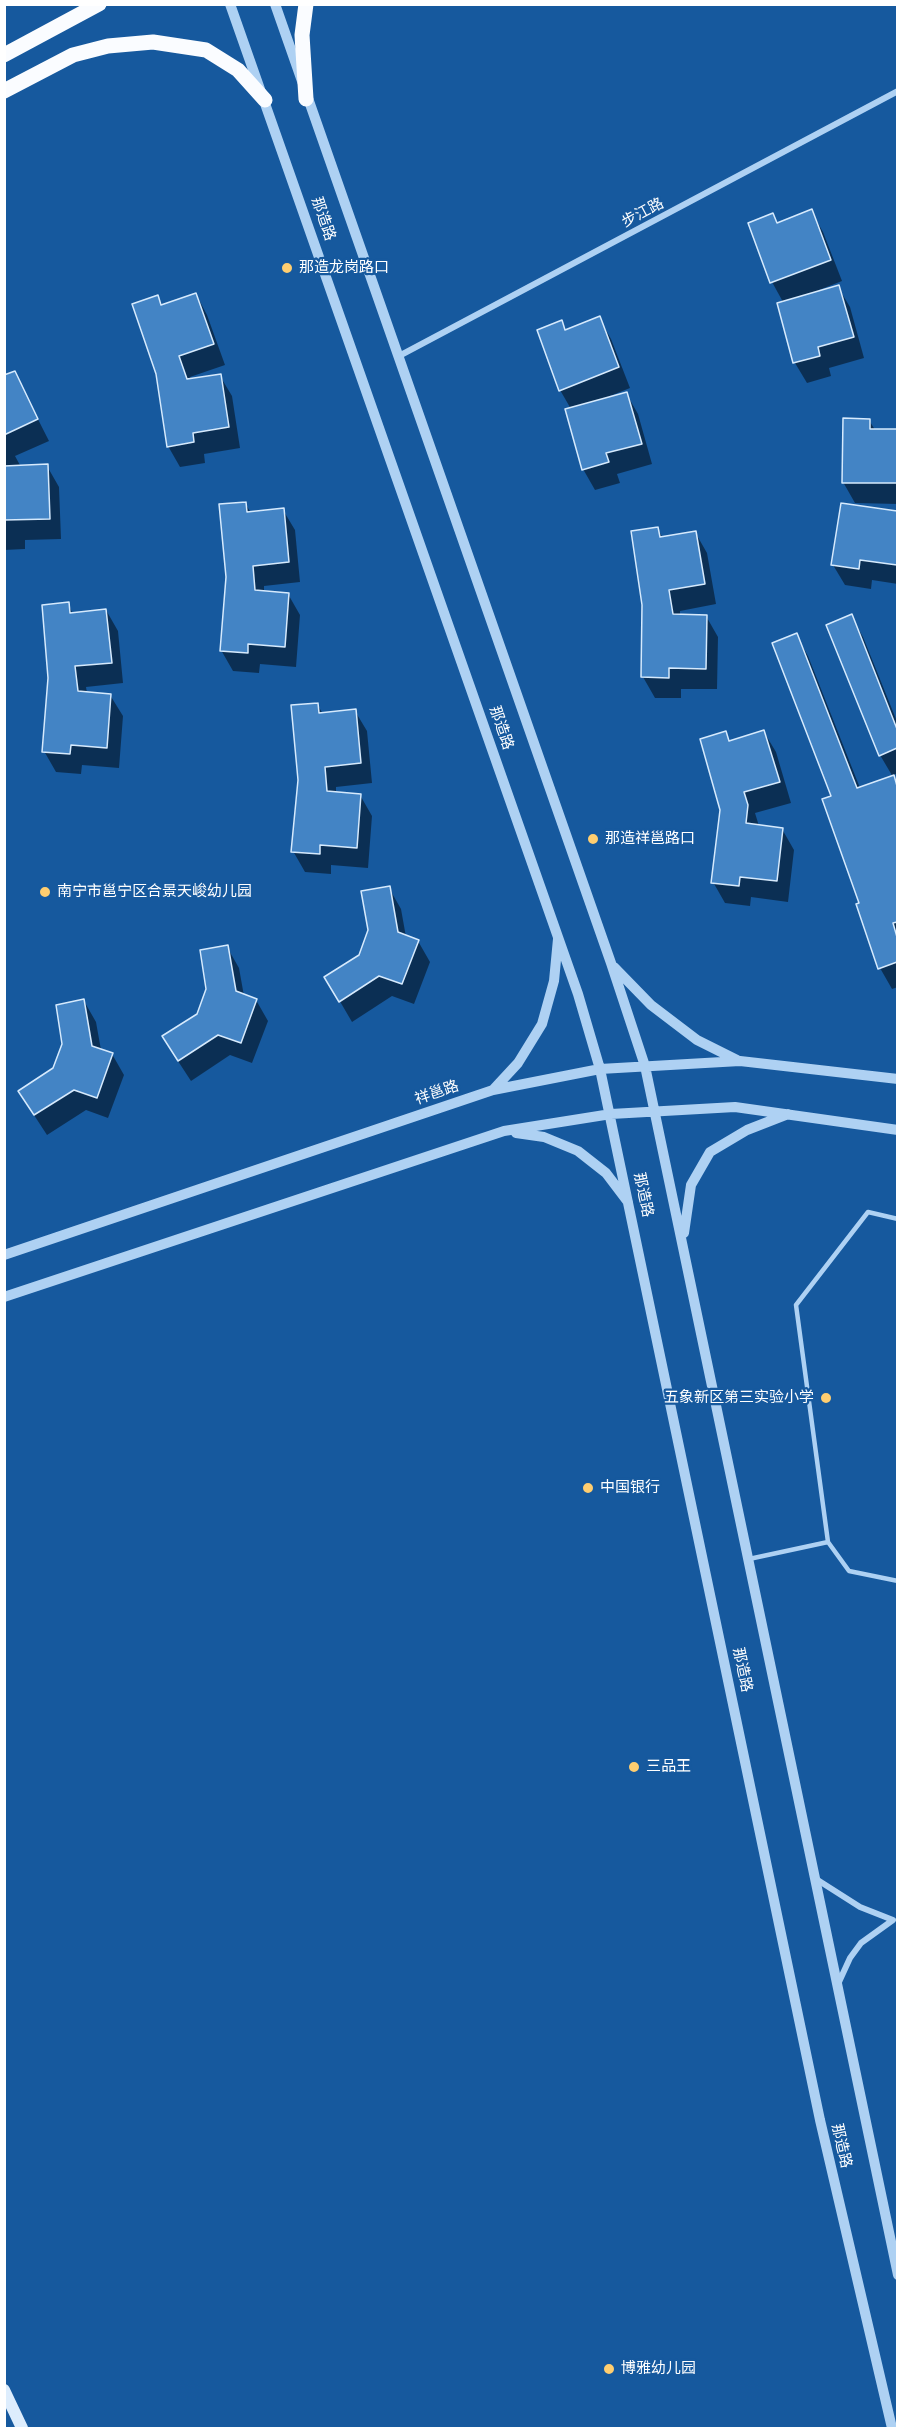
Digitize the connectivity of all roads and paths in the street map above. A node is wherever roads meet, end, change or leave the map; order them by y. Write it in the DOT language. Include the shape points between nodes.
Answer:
graph roads {
  1 [pos="99,4"];
  2 [pos="230,4"];
  3 [pos="275,4"];
  4 [pos="306,4"];
  5 [pos="4,55"];
  6 [pos="4,91"];
  7 [pos="897,91"];
  8 [pos="306,99"];
  9 [pos="265,100"];
  10 [pos="399,356"];
  11 [pos="558,936"];
  12 [pos="611,963"];
  13 [pos="740,1061"];
  14 [pos="645,1066"];
  15 [pos="600,1069"];
  16 [pos="897,1079"];
  17 [pos="493,1090"];
  18 [pos="656,1110"];
  19 [pos="791,1113"];
  20 [pos="611,1114"];
  21 [pos="897,1130"];
  22 [pos="504,1131"];
  23 [pos="630,1206"];
  24 [pos="897,1219"];
  25 [pos="683,1241"];
  26 [pos="4,1255"];
  27 [pos="4,1297"];
  28 [pos="828,1542"];
  29 [pos="749,1559"];
  30 [pos="897,1581"];
  31 [pos="814,1877"];
  32 [pos="895,1920"];
  33 [pos="837,1985"];
  34 [pos="897,2275"];
  35 [pos="4,2390"];
  36 [pos="22,2428"];
  37 [pos="892,2428"];
  1 -- 5 [label="main road"];
  2 -- 9 [label="street, 那造路"];
  3 -- 8 [label="street, 那造路"];
  4 -- 8 [label="main road" via="302,35"];
  6 -- 9 [label="main road" via="73,55 108,46 153,42 206,50 238,70"];
  7 -- 10 [label="street, 步江路"];
  8 -- 10 [label="street, 那造路"];
  9 -- 11 [label="street, 那造路"];
  10 -- 12 [label="street, 那造路"];
  11 -- 15 [label="street, 那造路"];
  11 -- 17 [label="street" via="554,981 542,1024 518,1063"];
  12 -- 13 [label="street" via="651,1005 697,1040"];
  12 -- 14 [label="street, 那造路"];
  13 -- 14 [label="street, 祥邕路"];
  13 -- 16 [label="street, 祥邕路"];
  14 -- 15 [label="street, 祥邕路"];
  14 -- 18 [label="street, 那造路"];
  15 -- 17 [label="street, 祥邕路"];
  15 -- 20 [label="street, 那造路"];
  17 -- 26 [label="street, 祥邕路"];
  18 -- 19 [label="street" via="735,1107"];
  18 -- 20 [label="street"];
  18 -- 25 [label="street, 那造路"];
  19 -- 21 [label="street"];
  19 -- 25 [label="street" via="747,1130 710,1152 691,1185"];
  20 -- 22 [label="street"];
  20 -- 23 [label="street, 那造路"];
  22 -- 23 [label="street" via="544,1137 578,1151 606,1173"];
  22 -- 27 [label="street"];
  23 -- 37 [label="street, 那造路" via="820,2120"];
  24 -- 28 [label="lane" via="868,1212 796,1305"];
  25 -- 29 [label="street, 那造路"];
  28 -- 29 [label="lane"];
  28 -- 30 [label="lane" via="849,1571"];
  29 -- 31 [label="street, 那造路"];
  31 -- 32 [label="street" via="860,1907"];
  31 -- 33 [label="street, 那造路"];
  32 -- 33 [label="street" via="861,1943"];
  33 -- 34 [label="street, 那造路"];
  35 -- 36 [label="main road"];
}
